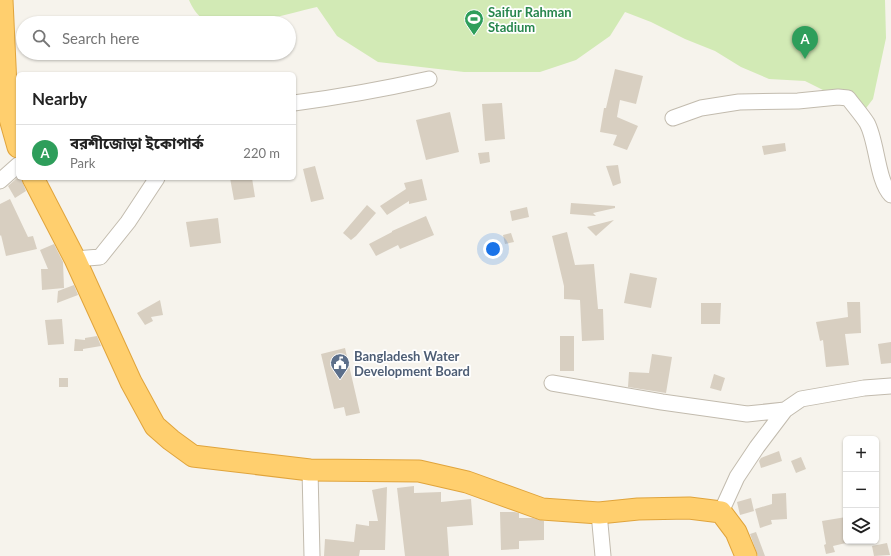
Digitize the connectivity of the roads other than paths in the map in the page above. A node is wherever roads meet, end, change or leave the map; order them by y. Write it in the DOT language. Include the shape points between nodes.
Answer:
graph roads {
  1 [pos="2,0"];
  2 [pos="429,79"];
  3 [pos="296,103"];
  4 [pos="673,118"];
  5 [pos="16,140"];
  6 [pos="16,167"];
  7 [pos="34,180"];
  8 [pos="156,180"];
  9 [pos="0,181"];
  10 [pos="891,195"];
  11 [pos="75,259"];
  12 [pos="552,383"];
  13 [pos="891,386"];
  14 [pos="785,410"];
  15 [pos="310,470"];
  16 [pos="721,512"];
  17 [pos="599,513"];
  18 [pos="312,556"];
  19 [pos="604,556"];
  20 [pos="746,556"];
  1 -- 5 [label="highway" via="7,108"];
  2 -- 3 [label="street"];
  4 -- 10 [label="street" via="701,108 739,102 848,98 867,124 887,191"];
  6 -- 9 [label="street"];
  7 -- 11 [label="highway"];
  8 -- 11 [label="street" via="128,222 100,257"];
  11 -- 15 [label="highway" via="131,382 155,426 193,456"];
  12 -- 14 [label="street" via="747,414"];
  13 -- 14 [label="street" via="801,399"];
  14 -- 16 [label="street" via="741,471"];
  15 -- 17 [label="highway" via="419,471 467,482 542,509"];
  15 -- 18 [label="street"];
  16 -- 17 [label="highway" via="690,508"];
  16 -- 20 [label="highway" via="736,532"];
  17 -- 19 [label="street"];
}
